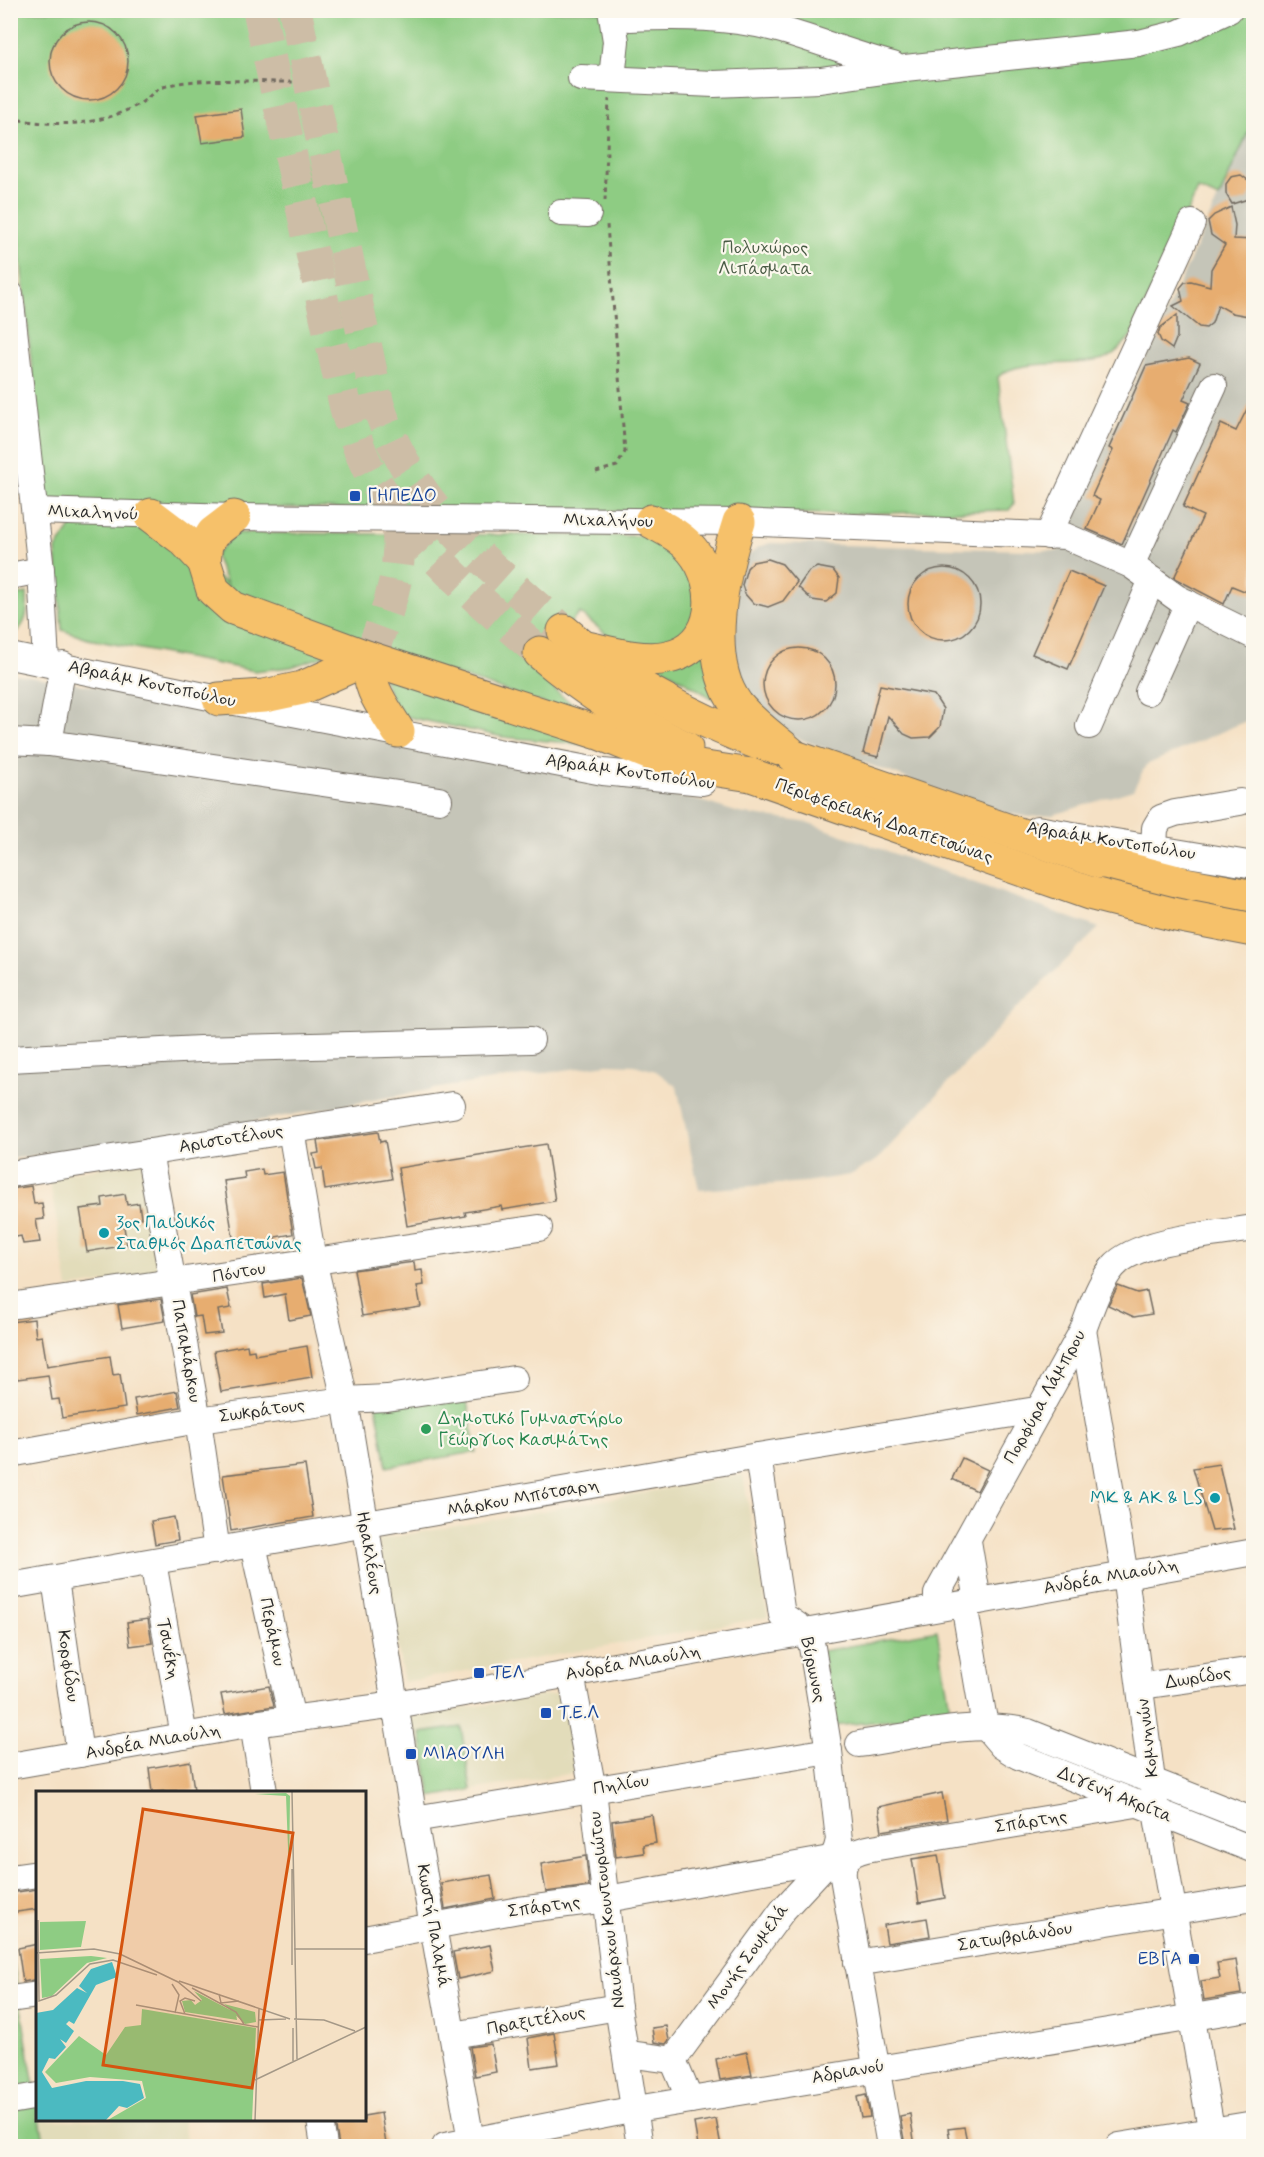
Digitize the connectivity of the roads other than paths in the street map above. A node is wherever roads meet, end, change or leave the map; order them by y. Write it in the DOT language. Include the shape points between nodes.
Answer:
graph roads {
  1 [pos="1229,10"];
  2 [pos="625,13"];
  3 [pos="905,68"];
  4 [pos="581,78"];
  5 [pos="612,78"];
  6 [pos="600,210"];
  7 [pos="561,213"];
  8 [pos="1192,223"];
  9 [pos="10,294"];
  10 [pos="1214,386"];
  11 [pos="19,445"];
  12 [pos="34,512"];
  13 [pos="152,515"];
  14 [pos="234,517"];
  15 [pos="651,521"];
  16 [pos="731,522"];
  17 [pos="1057,536"];
  18 [pos="204,561"];
  19 [pos="701,562"];
  20 [pos="1131,565"];
  21 [pos="41,570"];
  22 [pos="10,576"];
  23 [pos="1152,580"];
  24 [pos="1188,603"];
  25 [pos="1254,636"];
  26 [pos="540,653"];
  27 [pos="10,656"];
  28 [pos="369,658"];
  29 [pos="54,663"];
  30 [pos="1148,692"];
  31 [pos="219,699"];
  32 [pos="609,722"];
  33 [pos="1089,726"];
  34 [pos="398,731"];
  35 [pos="10,741"];
  36 [pos="49,743"];
  37 [pos="795,757"];
  38 [pos="439,800"];
  39 [pos="1240,802"];
  40 [pos="1154,849"];
  41 [pos="1254,865"];
  42 [pos="1254,897"];
  43 [pos="1254,930"];
  44 [pos="531,1040"];
  45 [pos="10,1059"];
  46 [pos="452,1105"];
  47 [pos="291,1130"];
  48 [pos="149,1152"];
  49 [pos="10,1174"];
  50 [pos="539,1228"];
  51 [pos="1254,1228"];
  52 [pos="313,1260"];
  53 [pos="174,1284"];
  54 [pos="10,1306"];
  55 [pos="1083,1330"];
  56 [pos="514,1379"];
  57 [pos="1093,1389"];
  58 [pos="345,1400"];
  59 [pos="1042,1400"];
  60 [pos="198,1420"];
  61 [pos="10,1454"];
  62 [pos="758,1456"];
  63 [pos="364,1525"];
  64 [pos="968,1541"];
  65 [pos="253,1545"];
  66 [pos="217,1551"];
  67 [pos="1254,1552"];
  68 [pos="153,1562"];
  69 [pos="1125,1575"];
  70 [pos="55,1579"];
  71 [pos="10,1586"];
  72 [pos="971,1602"];
  73 [pos="937,1608"];
  74 [pos="807,1632"];
  75 [pos="1254,1670"];
  76 [pos="571,1674"];
  77 [pos="1142,1686"];
  78 [pos="396,1705"];
  79 [pos="292,1719"];
  80 [pos="253,1724"];
  81 [pos="985,1726"];
  82 [pos="183,1736"];
  83 [pos="859,1744"];
  84 [pos="829,1751"];
  85 [pos="80,1754"];
  86 [pos="10,1766"];
  87 [pos="1153,1782"];
  88 [pos="593,1790"];
  89 [pos="264,1791"];
  90 [pos="1146,1807"];
  91 [pos="414,1819"];
  92 [pos="1254,1821"];
  93 [pos="1254,1850"];
  94 [pos="830,1859"];
  95 [pos="36,1874"];
  96 [pos="10,1878"];
  97 [pos="1254,1898"];
  98 [pos="607,1899"];
  99 [pos="1173,1912"];
  100 [pos="432,1925"];
  101 [pos="366,1940"];
  102 [pos="857,1963"];
  103 [pos="36,1995"];
  104 [pos="10,1999"];
  105 [pos="618,2007"];
  106 [pos="1254,2007"];
  107 [pos="1191,2017"];
  108 [pos="453,2036"];
  109 [pos="628,2054"];
  110 [pos="673,2060"];
  111 [pos="878,2067"];
  112 [pos="36,2096"];
  113 [pos="690,2100"];
  114 [pos="10,2101"];
  115 [pos="636,2109"];
  116 [pos="320,2121"];
  117 [pos="1254,2124"];
  118 [pos="1212,2139"];
  119 [pos="472,2144"];
  120 [pos="324,2146"];
  121 [pos="445,2146"];
  122 [pos="640,2146"];
  123 [pos="890,2146"];
  124 [pos="1119,2146"];
  1 -- 3 [label="street" via="1179,33 1139,43"];
  2 -- 3 [label="street" via="777,29"];
  2 -- 5 [label="street" via="616,41"];
  3 -- 5 [label="street" via="764,84"];
  4 -- 5 [label="street"];
  6 -- 7 [label="street"];
  8 -- 17 [label="street"];
  9 -- 11 [label="street"];
  10 -- 20 [label="street"];
  11 -- 12 [label="street"];
  12 -- 13 [label="street, Μιχαληνού"];
  12 -- 21 [label="street"];
  13 -- 14 [label="street, Μιχαλήνου"];
  13 -- 18 [label="main road"];
  14 -- 15 [label="street, Μιχαλήνου"];
  14 -- 18 [label="main road" via="213,533"];
  15 -- 16 [label="street, Μιχαλήνου"];
  15 -- 19 [label="main road" via="681,537"];
  16 -- 17 [label="street, Μιχαλήνου"];
  16 -- 19 [label="main road" via="709,543"];
  16 -- 37 [label="main road" via="718,614 722,669 735,702"];
  17 -- 20 [label="street"];
  18 -- 28 [label="main road" via="213,590 233,608"];
  19 -- 37 [label="main road, Περιφερειακή Δραπετσώνας" via="711,585 712,606 708,623 685,650 653,660 573,639 635,684 721,729"];
  20 -- 23 [label="street"];
  21 -- 22 [label="street"];
  21 -- 29 [label="street"];
  23 -- 24 [label="street"];
  23 -- 33 [label="street"];
  24 -- 25 [label="street"];
  24 -- 30 [label="street"];
  26 -- 32 [label="main road" via="578,684"];
  27 -- 29 [label="street, Αβραάμ Κοντοπούλου"];
  28 -- 31 [label="main road" via="302,688"];
  28 -- 32 [label="main road"];
  28 -- 34 [label="main road" via="372,690"];
  29 -- 31 [label="street, Αβραάμ Κοντοπούλου"];
  29 -- 36 [label="street"];
  31 -- 34 [label="street, Αβραάμ Κοντοπούλου"];
  32 -- 43 [label="main road, Περιφερειακή Δραπετσώνας, bridge" via="673,763 752,775 1089,893"];
  34 -- 40 [label="street, Αβραάμ Κοντοπούλου" via="603,772 852,799"];
  35 -- 36 [label="street"];
  36 -- 38 [label="street"];
  37 -- 42 [label="main road, Περιφερειακή Δραπετσώνας, bridge" via="1100,862"];
  39 -- 40 [label="street" via="1161,818 1155,828"];
  40 -- 41 [label="street, Αβραάμ Κοντοπούλου"];
  44 -- 45 [label="street"];
  46 -- 47 [label="street, Αριστοτέλους"];
  47 -- 48 [label="street, Αριστοτέλους"];
  47 -- 52 [label="street, Ηρακλέους"];
  48 -- 49 [label="street, Αριστοτέλους"];
  48 -- 53 [label="street, Παπαμάρκου"];
  50 -- 52 [label="street, Πόντου"];
  51 -- 55 [label="street, Πορφύρα Λάμπρου" via="1147,1246 1126,1255 1102,1285"];
  52 -- 53 [label="street, Πόντου"];
  52 -- 58 [label="street, Ηρακλέους"];
  53 -- 54 [label="street, Πόντου"];
  53 -- 60 [label="street, Παπαμάρκου"];
  55 -- 57 [label="street, Κομνηνών"];
  55 -- 59 [label="street, Πορφύρα Λάμπρου"];
  56 -- 58 [label="street, Σωκράτους" via="387,1398"];
  57 -- 59 [label="street, Μάρκου Μπότσαρη"];
  57 -- 69 [label="street, Κομνηνών"];
  58 -- 60 [label="street, Σωκράτους"];
  58 -- 63 [label="street, Ηρακλέους"];
  59 -- 62 [label="street, Μάρκου Μπότσαρη"];
  59 -- 64 [label="street, Πορφύρα Λάμπρου"];
  60 -- 61 [label="street, Σωκράτους"];
  60 -- 66 [label="street, Παπαμάρκου"];
  62 -- 63 [label="street, Μάρκου Μπότσαρη"];
  62 -- 74 [label="street, Βύρωνος" via="782,1615"];
  63 -- 65 [label="street, Μάρκου Μπότσαρη"];
  63 -- 78 [label="street, Ηρακλέους"];
  64 -- 72 [label="street"];
  64 -- 73 [label="street, Πορφύρα Λάμπρου" via="937,1594"];
  65 -- 66 [label="street, Μάρκου Μπότσαρη"];
  65 -- 79 [label="street, Περάμου"];
  66 -- 68 [label="street, Μάρκου Μπότσαρη"];
  67 -- 69 [label="street, Ανδρέα Μιαούλη"];
  68 -- 70 [label="street, Μάρκου Μπότσαρη"];
  68 -- 82 [label="street, Τσινέκη"];
  69 -- 72 [label="street, Ανδρέα Μιαούλη"];
  69 -- 77 [label="street, Κομνηνών"];
  70 -- 71 [label="street, Μάρκου Μπότσαρη"];
  70 -- 85 [label="street, Κορφίδου"];
  72 -- 73 [label="street, Ανδρέα Μιαούλη"];
  72 -- 81 [label="street"];
  73 -- 74 [label="street, Ανδρέα Μιαούλη"];
  74 -- 76 [label="street, Ανδρέα Μιαούλη"];
  74 -- 84 [label="street, Βύρωνος"];
  75 -- 77 [label="street, Δωρίδος"];
  76 -- 78 [label="street, Ανδρέα Μιαούλη"];
  76 -- 88 [label="street, Ναυάρχου Κουντουριώτου"];
  77 -- 87 [label="street, Κομνηνών"];
  78 -- 79 [label="street, Ανδρέα Μιαούλη"];
  78 -- 91 [label="street, Κωστή Παλαμά"];
  79 -- 80 [label="street, Ανδρέα Μιαούλη"];
  80 -- 82 [label="street, Ανδρέα Μιαούλη"];
  80 -- 89 [label="street"];
  81 -- 83 [label="street"];
  81 -- 87 [label="street, Διγενή Ακρίτα" via="1028,1732"];
  81 -- 90 [label="street, Διγενή Ακρίτα" via="1002,1746 1018,1756"];
  82 -- 85 [label="street, Ανδρέα Μιαούλη"];
  84 -- 88 [label="street, Πηλίου"];
  84 -- 94 [label="street, Βύρωνος" via="839,1840"];
  85 -- 86 [label="street, Ανδρέα Μιαούλη"];
  87 -- 90 [label="street, Κομνηνών"];
  87 -- 92 [label="street, Διγενή Ακρίτα"];
  88 -- 91 [label="street, Πηλίου"];
  88 -- 98 [label="street, Ναυάρχου Κουντουριώτου"];
  90 -- 93 [label="street, Διγενή Ακρίτα"];
  90 -- 99 [label="street, Κομνηνών"];
  90 -- 102 [label="street, Σπάρτης" via="854,1851 842,1868"];
  91 -- 100 [label="street, Κωστή Παλαμά"];
  94 -- 98 [label="street, Σπάρτης"];
  94 -- 110 [label="street, Μονής Σουμελά" via="783,1910"];
  95 -- 96 [label="street"];
  97 -- 99 [label="street, Σατωβριάνδου"];
  98 -- 100 [label="street, Σπάρτης"];
  98 -- 105 [label="street, Ναυάρχου Κουντουριώτου"];
  99 -- 102 [label="street, Σατωβριάνδου"];
  99 -- 107 [label="street, Κομνηνών"];
  100 -- 101 [label="street, Σπάρτης"];
  100 -- 108 [label="street, Κωστή Παλαμά"];
  102 -- 111 [label="street"];
  103 -- 104 [label="street"];
  105 -- 108 [label="street, Πραξιτέλους"];
  105 -- 109 [label="street, Ναυάρχου Κουντουριώτου"];
  106 -- 107 [label="street, Αδριανού"];
  107 -- 111 [label="street, Αδριανού"];
  107 -- 118 [label="street, Κομνηνών"];
  108 -- 119 [label="street, Κωστή Παλαμά"];
  109 -- 110 [label="street"];
  109 -- 115 [label="street, Ναυάρχου Κουντουριώτου"];
  110 -- 113 [label="street"];
  111 -- 113 [label="street, Αδριανού"];
  111 -- 123 [label="street"];
  112 -- 114 [label="street"];
  113 -- 115 [label="street, Αδριανού"];
  115 -- 119 [label="street, Αδριανού"];
  115 -- 122 [label="street, Ναυάρχου Κουντουριώτου"];
  116 -- 120 [label="street"];
  117 -- 118 [label="street"];
  118 -- 124 [label="street"];
  119 -- 121 [label="street, Αδριανού"];
}
